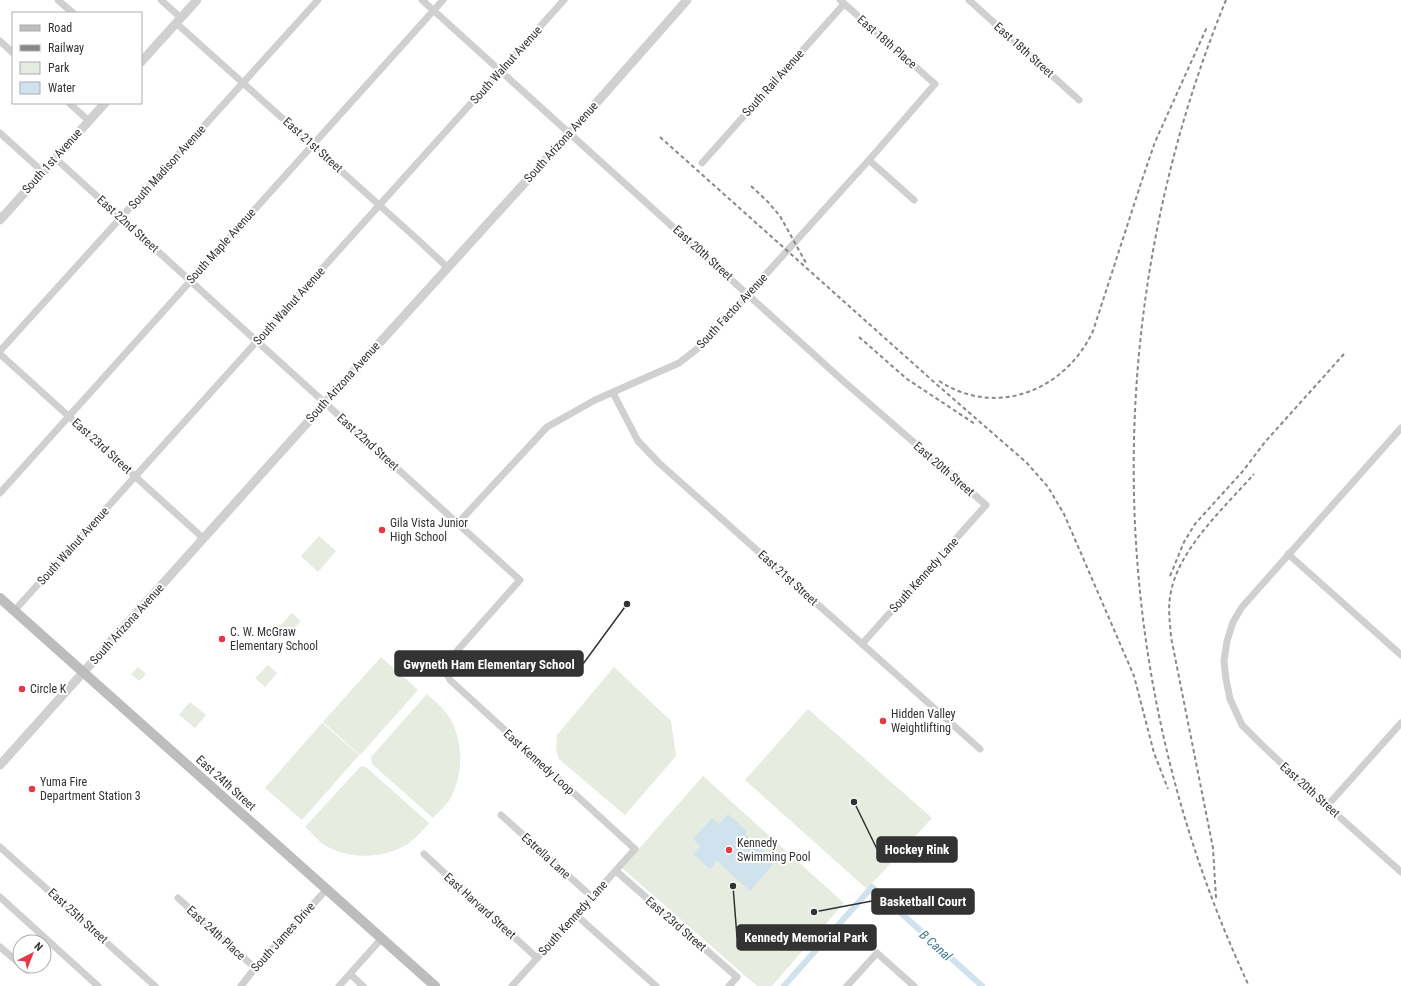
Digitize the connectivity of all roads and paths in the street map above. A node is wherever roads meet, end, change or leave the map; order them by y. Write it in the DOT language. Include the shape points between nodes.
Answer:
graph roads {
  1 [pos="58,0"];
  2 [pos="161,0"];
  3 [pos="197,0"];
  4 [pos="318,0"];
  5 [pos="422,0"];
  6 [pos="443,0"];
  7 [pos="564,0"];
  8 [pos="687,0"];
  9 [pos="969,0"];
  10 [pos="842,2"];
  11 [pos="433,10"];
  12 [pos="71,12"];
  13 [pos="179,21"];
  14 [pos="0,41"];
  15 [pos="12,52"];
  16 [pos="142,61"];
  17 [pos="500,71"];
  18 [pos="243,82"];
  19 [pos="935,84"];
  20 [pos="1079,100"];
  21 [pos="70,104"];
  22 [pos="104,104"];
  23 [pos="89,120"];
  24 [pos="0,133"];
  25 [pos="569,134"];
  26 [pos="313,145"];
  27 [pos="55,158"];
  28 [pos="869,160"];
  29 [pos="702,163"];
  30 [pos="43,172"];
  31 [pos="914,200"];
  32 [pos="380,205"];
  33 [pos="121,218"];
  34 [pos="0,220"];
  35 [pos="448,268"];
  36 [pos="190,281"];
  37 [pos="748,293"];
  38 [pos="257,342"];
  39 [pos="0,353"];
  40 [pos="613,393"];
  41 [pos="325,403"];
  42 [pos="69,416"];
  43 [pos="1401,428"];
  44 [pos="135,476"];
  45 [pos="0,493"];
  46 [pos="986,505"];
  47 [pos="458,524"];
  48 [pos="203,538"];
  49 [pos="1288,554"];
  50 [pos="0,598"];
  51 [pos="14,611"];
  52 [pos="862,644"];
  53 [pos="1401,656"];
  54 [pos="84,672"];
  55 [pos="446,672"];
  56 [pos="1401,723"];
  57 [pos="980,749"];
  58 [pos="0,765"];
  59 [pos="1327,806"];
  60 [pos="501,815"];
  61 [pos="0,847"];
  62 [pos="635,849"];
  63 [pos="424,854"];
  64 [pos="616,871"];
  65 [pos="1401,872"];
  66 [pos="326,890"];
  67 [pos="0,897"];
  68 [pos="592,897"];
  69 [pos="178,898"];
  70 [pos="576,915"];
  71 [pos="382,938"];
  72 [pos="0,946"];
  73 [pos="12,957"];
  74 [pos="537,958"];
  75 [pos="255,968"];
  76 [pos="350,974"];
  77 [pos="98,986"];
  78 [pos="155,986"];
  79 [pos="241,986"];
  80 [pos="339,986"];
  81 [pos="363,986"];
  82 [pos="435,986"];
  83 [pos="512,986"];
  84 [pos="656,986"];
  85 [pos="728,986"];
  86 [pos="847,986"];
  87 [pos="914,986"];
  1 -- 12 [label="street"];
  2 -- 13 [label="street, East 21st Street"];
  3 -- 13 [label="street"];
  4 -- 18 [label="street, South Madison Avenue"];
  5 -- 11 [label="street, East 20th Street"];
  6 -- 11 [label="street, South Maple Avenue"];
  7 -- 17 [label="street, South Walnut Avenue"];
  8 -- 25 [label="street, South Arizona Avenue"];
  9 -- 20 [label="street, East 18th Street"];
  10 -- 19 [label="street, East 18th Place"];
  10 -- 29 [label="street, South Rail Avenue"];
  11 -- 17 [label="street, East 20th Street"];
  11 -- 26 [label="street, South Maple Avenue"];
  13 -- 16 [label="street"];
  13 -- 18 [label="street, East 21st Street"];
  14 -- 15 [label="street"];
  17 -- 25 [label="street, East 20th Street"];
  17 -- 32 [label="street, South Walnut Avenue"];
  18 -- 26 [label="street, East 21st Street"];
  18 -- 33 [label="street, South Madison Avenue"];
  19 -- 28 [label="street, South Factor Avenue"];
  21 -- 23 [label="street"];
  22 -- 23 [label="street, South 1st Avenue"];
  23 -- 27 [label="street, South 1st Avenue"];
  24 -- 30 [label="street"];
  25 -- 35 [label="street, South Arizona Avenue"];
  25 -- 37 [label="street, East 20th Street"];
  26 -- 32 [label="street, East 21st Street"];
  26 -- 36 [label="street, South Maple Avenue"];
  27 -- 30 [label="street, South 1st Avenue"];
  27 -- 33 [label="street, East 22nd Street"];
  28 -- 31 [label="street"];
  28 -- 37 [label="street, South Factor Avenue"];
  30 -- 34 [label="street, South 1st Avenue"];
  32 -- 35 [label="street, East 21st Street"];
  32 -- 38 [label="street, South Walnut Avenue"];
  33 -- 36 [label="street, East 22nd Street"];
  33 -- 39 [label="street, South Madison Avenue"];
  35 -- 41 [label="street, South Arizona Avenue"];
  36 -- 38 [label="street, East 22nd Street"];
  36 -- 42 [label="street, South Maple Avenue"];
  37 -- 40 [label="street, South Factor Avenue" via="702,345 679,363"];
  37 -- 46 [label="street, East 20th Street" via="841,379"];
  38 -- 41 [label="street, East 22nd Street"];
  38 -- 44 [label="street, South Walnut Avenue"];
  39 -- 42 [label="street, East 23rd Street"];
  40 -- 47 [label="street, South Factor Avenue" via="595,400 547,427"];
  40 -- 52 [label="street, East 21st Street" via="638,441"];
  41 -- 47 [label="street, East 22nd Street"];
  41 -- 48 [label="street, South Arizona Avenue"];
  42 -- 44 [label="street, East 23rd Street"];
  42 -- 45 [label="street, South Maple Avenue"];
  43 -- 49 [label="street, East 20th Street"];
  44 -- 48 [label="street, East 23rd Street"];
  44 -- 51 [label="street, South Walnut Avenue"];
  46 -- 52 [label="street, South Kennedy Lane"];
  47 -- 55 [label="street, East 22nd Street" via="520,580 448,661"];
  48 -- 54 [label="street, South Arizona Avenue"];
  49 -- 53 [label="street"];
  49 -- 59 [label="street, East 20th Street" via="1242,606 1233,622 1224,661 1226,679 1230,699 1242,725"];
  50 -- 51 [label="main road, East 24th Street"];
  51 -- 54 [label="main road, East 24th Street"];
  52 -- 57 [label="street, East 21st Street"];
  54 -- 58 [label="street, South Arizona Avenue"];
  54 -- 66 [label="main road, East 24th Street"];
  55 -- 62 [label="street, East Kennedy Loop" via="450,680"];
  56 -- 59 [label="street"];
  59 -- 65 [label="street, East 20th Street"];
  60 -- 68 [label="street, Estrella Lane"];
  61 -- 78 [label="street, East 25th Street"];
  62 -- 64 [label="street, South Kennedy Lane"];
  63 -- 74 [label="street, East Harvard Street"];
  64 -- 68 [label="street, South Kennedy Lane"];
  64 -- 85 [label="street, East 23rd Street" via="737,977"];
  66 -- 71 [label="main road, East 24th Street"];
  66 -- 75 [label="street, South James Drive"];
  67 -- 77 [label="street"];
  68 -- 70 [label="street, South Kennedy Lane"];
  69 -- 75 [label="street, East 24th Place"];
  70 -- 74 [label="street, South Kennedy Lane"];
  70 -- 84 [label="street"];
  71 -- 76 [label="street"];
  71 -- 82 [label="main road, East 24th Street"];
  72 -- 73 [label="street"];
  74 -- 83 [label="street, South Kennedy Lane"];
  75 -- 79 [label="street, South James Drive"];
  76 -- 80 [label="street"];
  76 -- 81 [label="street"];
  86 -- 87 [label="street" via="877,953"];
}
